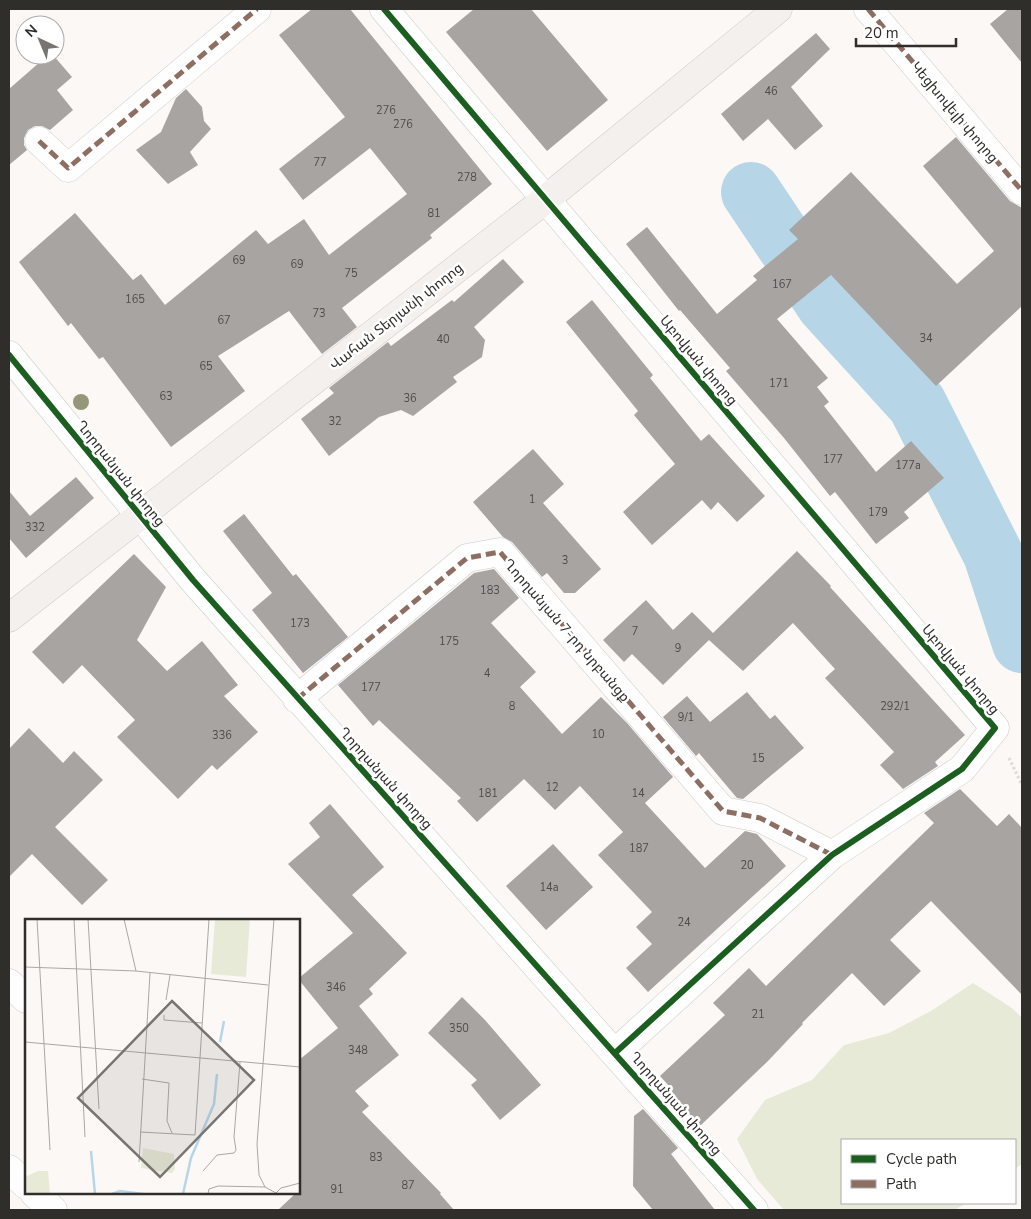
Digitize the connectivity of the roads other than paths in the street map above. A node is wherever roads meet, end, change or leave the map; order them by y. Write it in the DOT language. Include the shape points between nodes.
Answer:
graph roads {
  1 [pos="257,9"];
  2 [pos="384,9"];
  3 [pos="778,9"];
  4 [pos="868,9"];
  5 [pos="39,141"];
  6 [pos="1022,191"];
  7 [pos="546,198"];
  8 [pos="9,355"];
  9 [pos="140,516"];
  10 [pos="9,618"];
  11 [pos="297,699"];
  12 [pos="832,855"];
  13 [pos="9,983"];
  14 [pos="25,998"];
  15 [pos="615,1053"];
  16 [pos="9,1169"];
  17 [pos="25,1184"];
  18 [pos="35,1194"];
  19 [pos="53,1210"];
  20 [pos="754,1210"];
  1 -- 5 [label="street" via="68,168"];
  2 -- 7 [label="street, Աբովյան փողոց"];
  3 -- 7 [label="street, Վահան Տերյանի փողոց"];
  4 -- 6 [label="street, Կեցխովելի փողոց"];
  7 -- 9 [label="street, Վահան Տերյանի փողոց"];
  7 -- 12 [label="street, Աբովյան փողոց" via="995,728 962,769"];
  8 -- 9 [label="street, Ղորղանյան փողոց"];
  9 -- 10 [label="street, Վահան Տերյանի փողոց"];
  9 -- 11 [label="street, Ղորղանյան փողոց"];
  11 -- 12 [label="street, Ղորղանյան 7-րդ նրբանցք" via="467,558 500,552 723,811 760,818"];
  11 -- 15 [label="street, Ղորղանյան փողոց"];
  12 -- 15 [label="street"];
  13 -- 14 [label="street"];
  15 -- 20 [label="street, Ղորղանյան փողոց"];
  16 -- 17 [label="street"];
  18 -- 19 [label="street"];
}
